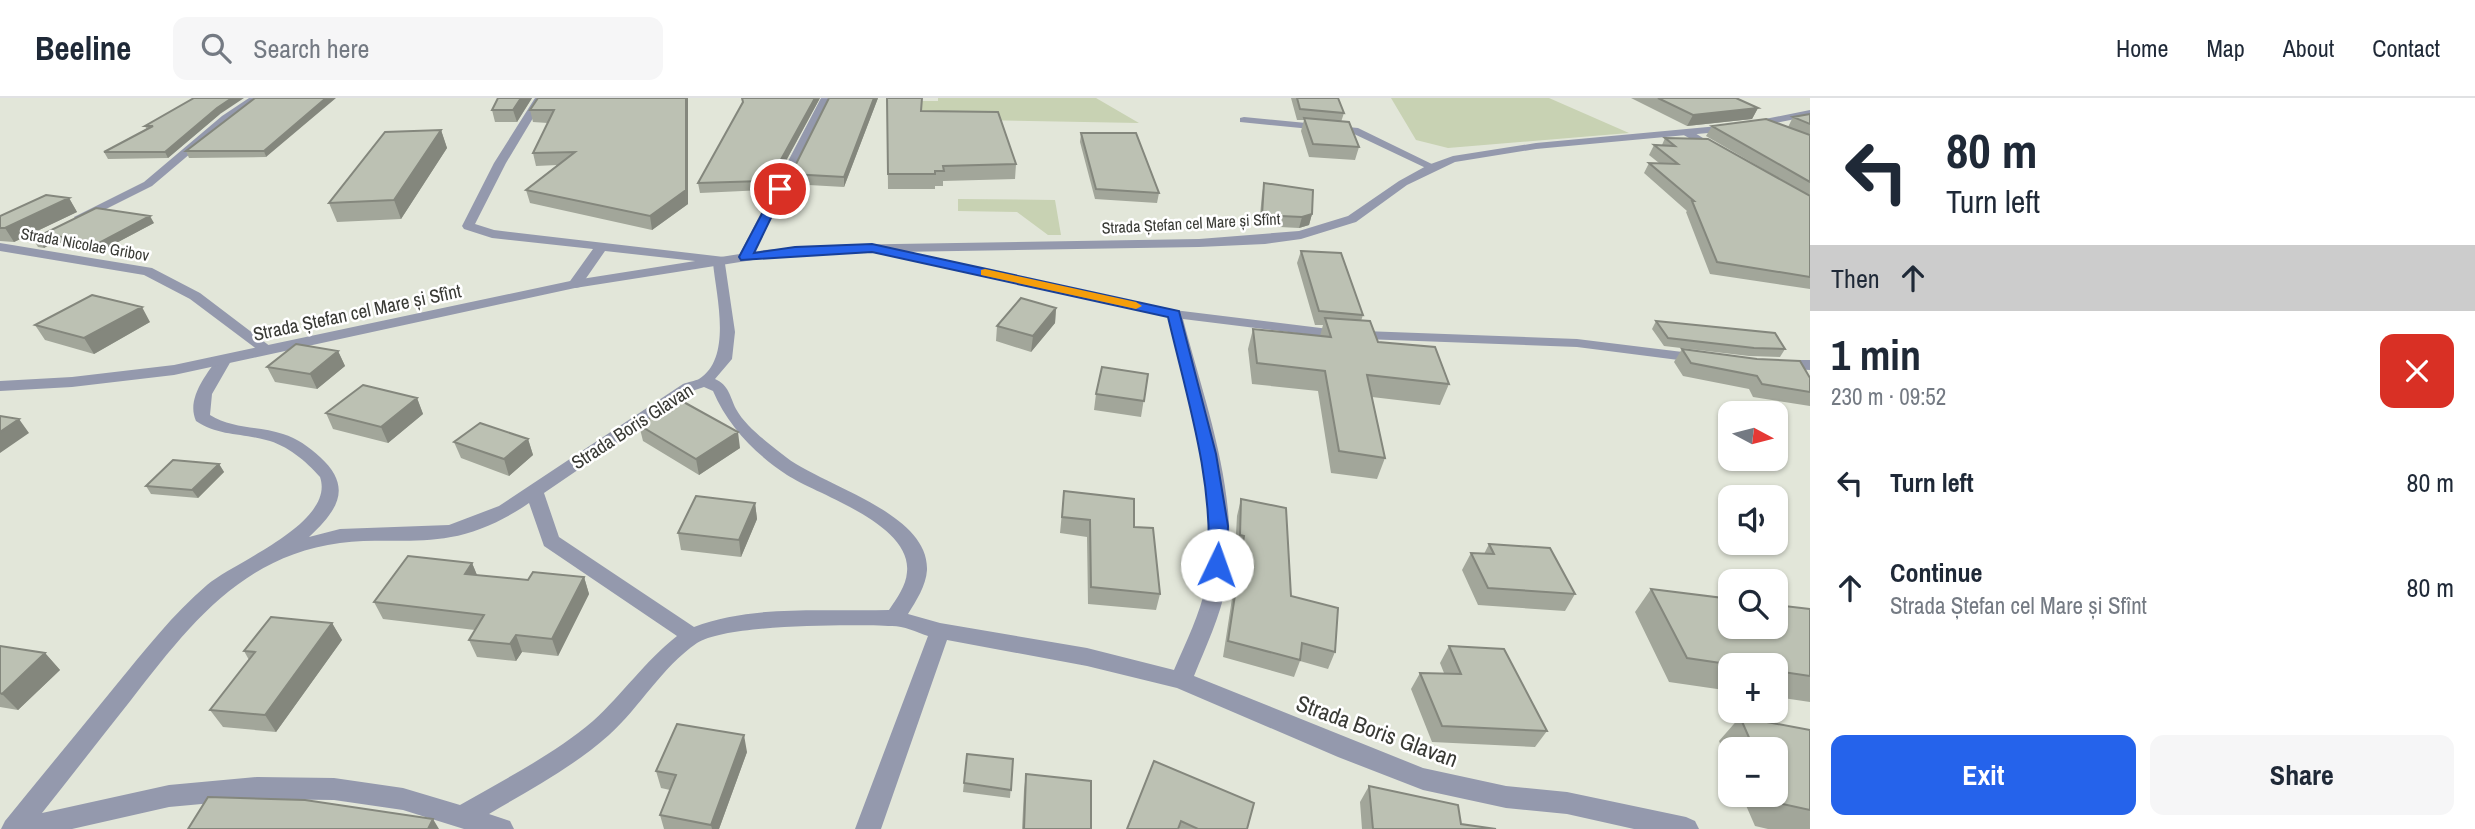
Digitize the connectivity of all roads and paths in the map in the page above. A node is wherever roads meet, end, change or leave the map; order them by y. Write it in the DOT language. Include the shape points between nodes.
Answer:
graph roads {
  1 [pos="256,98"];
  2 [pos="540,98"];
  3 [pos="826,98"];
  4 [pos="1810,113"];
  5 [pos="1244,120"];
  6 [pos="1762,123"];
  7 [pos="1686,132"];
  8 [pos="1786,133"];
  9 [pos="1731,158"];
  10 [pos="1432,167"];
  11 [pos="68,223"];
  12 [pos="36,239"];
  13 [pos="601,246"];
  14 [pos="7,248"];
  15 [pos="872,248"];
  16 [pos="745,257"];
  17 [pos="719,260"];
  18 [pos="575,284"];
  19 [pos="1174,314"];
  20 [pos="267,350"];
  21 [pos="1722,360"];
  22 [pos="223,361"];
  23 [pos="1762,365"];
  24 [pos="1810,365"];
  25 [pos="705,382"];
  26 [pos="0,386"];
  27 [pos="534,492"];
  28 [pos="281,550"];
  29 [pos="895,618"];
  30 [pos="940,631"];
  31 [pos="692,636"];
  32 [pos="1181,680"];
  33 [pos="462,817"];
  34 [pos="14,829"];
  35 [pos="22,829"];
  36 [pos="501,829"];
  37 [pos="868,829"];
  38 [pos="1686,829"];
  1 -- 11 [label="street" via="220,122 148,184"];
  2 -- 13 [label="street, Strada Ștefan cel Mare și Sfînt" via="468,226 492,234"];
  3 -- 16 [label="street"];
  4 -- 6 [label="street, Strada Ștefan cel Mare și Sfînt"];
  5 -- 10 [label="street" via="1354,130"];
  6 -- 7 [label="street, Strada Ștefan cel Mare și Sfînt"];
  6 -- 8 [label="street"];
  7 -- 9 [label="street"];
  7 -- 10 [label="street, Strada Ștefan cel Mare și Sfînt" via="1500,150"];
  10 -- 15 [label="street, Strada Ștefan cel Mare și Sfînt" via="1352,219 1265,240"];
  12 -- 14 [label="street"];
  13 -- 17 [label="street, Strada Ștefan cel Mare și Sfînt"];
  13 -- 18 [label="street"];
  14 -- 20 [label="street, Strada Nicolae Gribov" via="166,278"];
  15 -- 16 [label="street, Strada Ștefan cel Mare și Sfînt"];
  15 -- 19 [label="street"];
  16 -- 17 [label="street, Strada Ștefan cel Mare și Sfînt"];
  17 -- 18 [label="street, Strada Ștefan cel Mare și Sfînt"];
  17 -- 25 [label="street" via="728,332 724,359"];
  18 -- 20 [label="street, Strada Ștefan cel Mare și Sfînt"];
  19 -- 21 [label="street" via="1337,334 1577,344"];
  19 -- 32 [label="street" via="1208,454 1220,526 1216,584"];
  20 -- 22 [label="street, Strada Ștefan cel Mare și Sfînt"];
  22 -- 26 [label="street, Strada Ștefan cel Mare și Sfînt" via="128,377"];
  22 -- 28 [label="street" via="205,390 202,417 224,430 270,435 302,449 331,482 329,499"];
  23 -- 24 [label="street"];
  25 -- 27 [label="street, Strada Boris Glavan" via="668,399"];
  25 -- 29 [label="street, Strada Boris Glavan" via="719,388 731,414 786,467 897,530 917,566 912,589"];
  27 -- 28 [label="street, Strada Boris Glavan" via="506,510 451,531 340,536"];
  27 -- 31 [label="street" via="551,541"];
  28 -- 34 [label="street" via="214,590 165,641"];
  29 -- 30 [label="street, Strada Boris Glavan"];
  29 -- 31 [label="street" via="762,621 721,625"];
  30 -- 32 [label="street, Strada Boris Glavan" via="1087,657"];
  30 -- 37 [label="street"];
  31 -- 33 [label="street" via="660,661 603,726 569,754"];
  32 -- 38 [label="street, Strada Boris Glavan" via="1423,779"];
  33 -- 35 [label="street" via="403,799 334,789 257,789 169,796"];
  33 -- 36 [label="street"];
}
